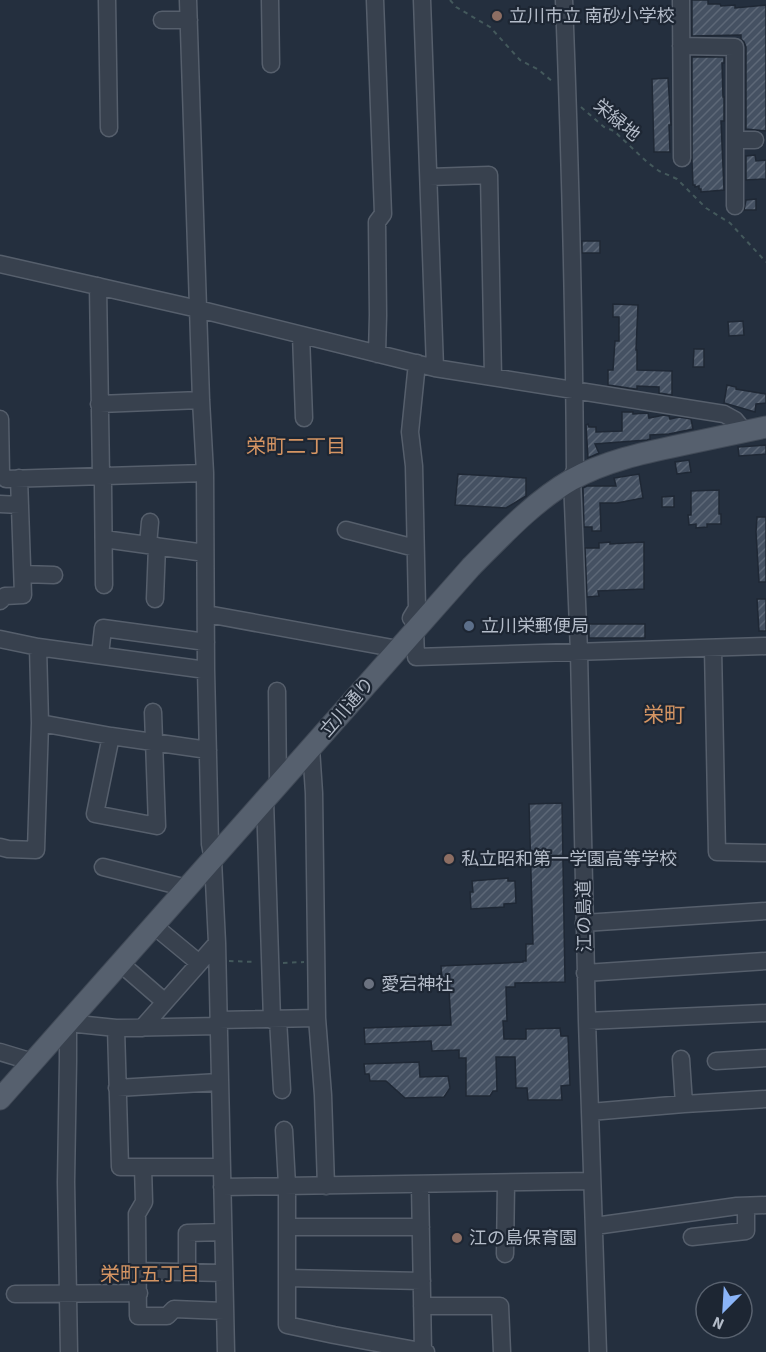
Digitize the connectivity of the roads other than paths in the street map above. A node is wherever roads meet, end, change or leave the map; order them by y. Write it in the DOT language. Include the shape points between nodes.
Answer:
graph roads {
  1 [pos="107,0"];
  2 [pos="188,0"];
  3 [pos="270,0"];
  4 [pos="375,0"];
  5 [pos="422,0"];
  6 [pos="564,0"];
  7 [pos="681,0"];
  8 [pos="162,20"];
  9 [pos="189,20"];
  10 [pos="681,46"];
  11 [pos="271,64"];
  12 [pos="109,128"];
  13 [pos="735,140"];
  14 [pos="755,140"];
  15 [pos="682,158"];
  16 [pos="429,177"];
  17 [pos="735,206"];
  18 [pos="0,264"];
  19 [pos="98,286"];
  20 [pos="198,309"];
  21 [pos="301,335"];
  22 [pos="377,354"];
  23 [pos="417,363"];
  24 [pos="435,368"];
  25 [pos="493,377"];
  26 [pos="575,389"];
  27 [pos="201,400"];
  28 [pos="99,404"];
  29 [pos="304,418"];
  30 [pos="0,419"];
  31 [pos="766,427"];
  32 [pos="745,432"];
  33 [pos="205,473"];
  34 [pos="101,476"];
  35 [pos="19,478"];
  36 [pos="572,480"];
  37 [pos="0,504"];
  38 [pos="20,505"];
  39 [pos="150,522"];
  40 [pos="346,530"];
  41 [pos="104,539"];
  42 [pos="153,546"];
  43 [pos="415,548"];
  44 [pos="205,553"];
  45 [pos="23,574"];
  46 [pos="54,575"];
  47 [pos="104,585"];
  48 [pos="155,599"];
  49 [pos="0,601"];
  50 [pos="207,614"];
  51 [pos="417,628"];
  52 [pos="0,639"];
  53 [pos="206,642"];
  54 [pos="766,646"];
  55 [pos="38,647"];
  56 [pos="713,648"];
  57 [pos="398,649"];
  58 [pos="579,652"];
  59 [pos="100,655"];
  60 [pos="206,670"];
  61 [pos="278,691"];
  62 [pos="153,712"];
  63 [pos="40,723"];
  64 [pos="111,736"];
  65 [pos="155,743"];
  66 [pos="311,748"];
  67 [pos="208,750"];
  68 [pos="272,792"];
  69 [pos="0,847"];
  70 [pos="766,853"];
  71 [pos="213,860"];
  72 [pos="103,867"];
  73 [pos="187,888"];
  74 [pos="766,911"];
  75 [pos="584,923"];
  76 [pos="153,925"];
  77 [pos="217,944"];
  78 [pos="766,961"];
  79 [pos="120,963"];
  80 [pos="199,963"];
  81 [pos="585,973"];
  82 [pos="165,1002"];
  83 [pos="766,1013"];
  84 [pos="317,1018"];
  85 [pos="275,1020"];
  86 [pos="586,1022"];
  87 [pos="68,1023"];
  88 [pos="218,1023"];
  89 [pos="116,1028"];
  90 [pos="142,1028"];
  91 [pos="0,1052"];
  92 [pos="766,1058"];
  93 [pos="681,1059"];
  94 [pos="716,1061"];
  95 [pos="33,1062"];
  96 [pos="219,1082"];
  97 [pos="117,1088"];
  98 [pos="282,1090"];
  99 [pos="0,1099"];
  100 [pos="766,1100"];
  101 [pos="684,1104"];
  102 [pos="590,1112"];
  103 [pos="284,1130"];
  104 [pos="143,1167"];
  105 [pos="222,1167"];
  106 [pos="592,1181"];
  107 [pos="506,1183"];
  108 [pos="287,1185"];
  109 [pos="420,1185"];
  110 [pos="326,1186"];
  111 [pos="222,1187"];
  112 [pos="766,1204"];
  113 [pos="746,1206"];
  114 [pos="595,1226"];
  115 [pos="287,1227"];
  116 [pos="421,1227"];
  117 [pos="223,1232"];
  118 [pos="692,1237"];
  119 [pos="505,1254"];
  120 [pos="138,1270"];
  121 [pos="187,1272"];
  122 [pos="224,1273"];
  123 [pos="287,1278"];
  124 [pos="422,1281"];
  125 [pos="68,1293"];
  126 [pos="139,1293"];
  127 [pos="15,1294"];
  128 [pos="422,1306"];
  129 [pos="224,1311"];
  130 [pos="69,1352"];
  131 [pos="226,1352"];
  132 [pos="424,1352"];
  133 [pos="502,1352"];
  134 [pos="598,1352"];
  1 -- 12 [label="street"];
  2 -- 9 [label="street"];
  3 -- 11 [label="street"];
  4 -- 22 [label="street" via="383,214 377,222"];
  5 -- 16 [label="street"];
  6 -- 26 [label="street, 江の島道"];
  7 -- 10 [label="street"];
  8 -- 9 [label="street"];
  9 -- 20 [label="street"];
  10 -- 13 [label="street" via="735,47"];
  10 -- 15 [label="street"];
  13 -- 14 [label="street"];
  13 -- 17 [label="street"];
  16 -- 24 [label="street"];
  16 -- 25 [label="street" via="489,175"];
  18 -- 19 [label="street"];
  19 -- 20 [label="street"];
  19 -- 28 [label="street"];
  20 -- 21 [label="street"];
  20 -- 27 [label="street"];
  21 -- 22 [label="street"];
  21 -- 29 [label="street"];
  22 -- 23 [label="street"];
  23 -- 24 [label="street"];
  23 -- 43 [label="street" via="410,432"];
  24 -- 25 [label="street"];
  25 -- 26 [label="street"];
  26 -- 32 [label="street" via="724,414"];
  26 -- 36 [label="street, 江の島道"];
  27 -- 28 [label="street"];
  27 -- 33 [label="street"];
  28 -- 34 [label="street"];
  30 -- 35 [label="street" via="1,472 6,479"];
  31 -- 32 [label="main road, 立川通り"];
  32 -- 36 [label="main road, 立川通り" via="633,455"];
  33 -- 34 [label="street"];
  33 -- 44 [label="street"];
  34 -- 35 [label="street"];
  34 -- 41 [label="street"];
  35 -- 38 [label="street"];
  36 -- 51 [label="main road, 立川通り" via="504,534"];
  36 -- 58 [label="street, 江の島道"];
  37 -- 38 [label="street"];
  38 -- 45 [label="street"];
  39 -- 42 [label="street"];
  40 -- 43 [label="street"];
  41 -- 42 [label="street"];
  41 -- 47 [label="street"];
  42 -- 44 [label="street"];
  42 -- 48 [label="street"];
  43 -- 51 [label="street" via="417,608 411,618"];
  44 -- 50 [label="street"];
  45 -- 46 [label="street"];
  45 -- 49 [label="street" via="23,595 5,596"];
  50 -- 53 [label="street"];
  50 -- 57 [label="street"];
  51 -- 57 [label="main road, 立川通り"];
  51 -- 58 [label="street" via="416,657"];
  52 -- 55 [label="street"];
  53 -- 59 [label="street" via="103,628"];
  53 -- 60 [label="street"];
  54 -- 56 [label="street"];
  55 -- 59 [label="street"];
  55 -- 63 [label="street"];
  56 -- 58 [label="street"];
  56 -- 70 [label="street" via="717,852"];
  57 -- 66 [label="main road, 立川通り"];
  58 -- 75 [label="street, 江の島道"];
  59 -- 60 [label="street"];
  60 -- 67 [label="street"];
  61 -- 68 [label="street"];
  62 -- 65 [label="street"];
  63 -- 64 [label="street"];
  63 -- 69 [label="street" via="36,850"];
  64 -- 65 [label="street"];
  64 -- 65 [label="street" via="95,814 157,826"];
  65 -- 67 [label="street"];
  66 -- 68 [label="main road, 立川通り"];
  66 -- 84 [label="street"];
  67 -- 71 [label="street"];
  68 -- 71 [label="main road, 立川通り"];
  68 -- 85 [label="street"];
  71 -- 73 [label="main road, 立川通り"];
  71 -- 77 [label="street"];
  72 -- 73 [label="street"];
  73 -- 76 [label="main road, 立川通り"];
  74 -- 75 [label="street"];
  75 -- 81 [label="street, 江の島道"];
  76 -- 79 [label="main road, 立川通り"];
  76 -- 80 [label="street"];
  77 -- 80 [label="street"];
  77 -- 88 [label="street"];
  78 -- 81 [label="street"];
  79 -- 82 [label="street"];
  79 -- 87 [label="main road, 立川通り"];
  80 -- 82 [label="street"];
  81 -- 86 [label="street, 江の島道"];
  82 -- 90 [label="street"];
  83 -- 86 [label="street"];
  84 -- 85 [label="street"];
  84 -- 110 [label="street"];
  85 -- 88 [label="street"];
  85 -- 98 [label="street"];
  86 -- 102 [label="street, 江の島道"];
  87 -- 89 [label="street"];
  87 -- 95 [label="main road, 立川通り"];
  87 -- 125 [label="street"];
  88 -- 90 [label="street"];
  88 -- 96 [label="street"];
  89 -- 90 [label="street"];
  89 -- 97 [label="street"];
  91 -- 95 [label="street"];
  92 -- 94 [label="street"];
  93 -- 101 [label="street"];
  95 -- 99 [label="main road, 立川通り"];
  96 -- 97 [label="street"];
  96 -- 105 [label="street"];
  97 -- 104 [label="street" via="120,1167"];
  100 -- 101 [label="street"];
  101 -- 102 [label="street"];
  102 -- 106 [label="street, 江の島道"];
  103 -- 108 [label="street"];
  104 -- 105 [label="street"];
  104 -- 120 [label="street" via="144,1202 137,1214"];
  105 -- 111 [label="street"];
  106 -- 107 [label="street"];
  106 -- 114 [label="street, 江の島道"];
  107 -- 109 [label="street"];
  107 -- 119 [label="street"];
  108 -- 110 [label="street"];
  108 -- 111 [label="street"];
  108 -- 115 [label="street"];
  109 -- 110 [label="street"];
  109 -- 116 [label="street"];
  111 -- 117 [label="street"];
  112 -- 113 [label="street"];
  113 -- 114 [label="street"];
  113 -- 118 [label="street" via="746,1231 717,1240"];
  114 -- 134 [label="street, 江の島道"];
  115 -- 116 [label="street"];
  115 -- 123 [label="street"];
  116 -- 124 [label="street"];
  117 -- 121 [label="street" via="187,1233"];
  117 -- 122 [label="street"];
  120 -- 121 [label="street"];
  120 -- 126 [label="street"];
  121 -- 122 [label="street"];
  122 -- 129 [label="street"];
  123 -- 124 [label="street"];
  123 -- 132 [label="street" via="287,1325"];
  124 -- 128 [label="street"];
  125 -- 126 [label="street"];
  125 -- 127 [label="street"];
  125 -- 130 [label="street"];
  126 -- 129 [label="street" via="138,1316 167,1316 174,1309"];
  128 -- 132 [label="street"];
  128 -- 133 [label="street" via="500,1306"];
  129 -- 131 [label="street"];
}
